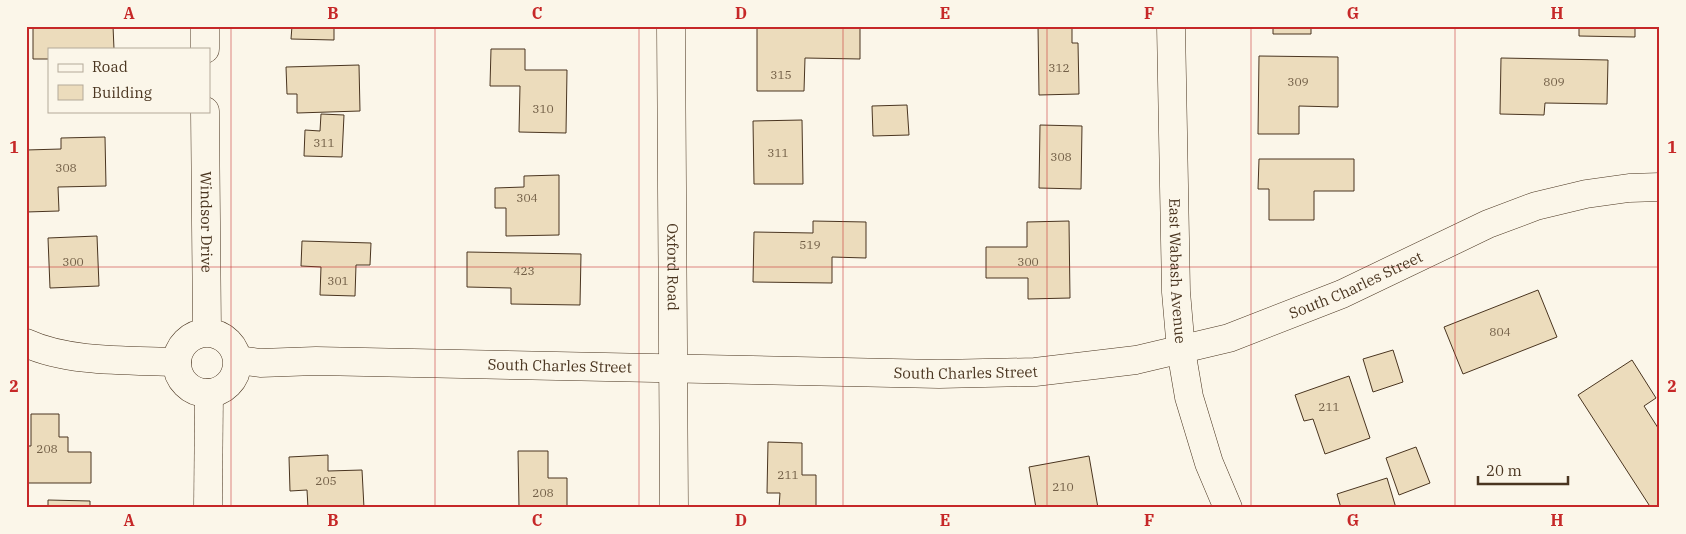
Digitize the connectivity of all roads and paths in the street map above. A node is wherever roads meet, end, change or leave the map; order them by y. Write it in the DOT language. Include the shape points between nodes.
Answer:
graph roads {
  1 [pos="205,26"];
  2 [pos="671,26"];
  3 [pos="1172,26"];
  4 [pos="205,48"];
  5 [pos="205,112"];
  6 [pos="1660,187"];
  7 [pos="207,332"];
  8 [pos="26,342"];
  9 [pos="1181,350"];
  10 [pos="238,360"];
  11 [pos="177,362"];
  12 [pos="673,368"];
  13 [pos="209,393"];
  14 [pos="208,508"];
  15 [pos="674,508"];
  16 [pos="1228,508"];
  1 -- 4 [label="street"];
  2 -- 12 [label="street, Oxford Road"];
  3 -- 9 [label="street, East Wabash Avenue" via="1176,292"];
  5 -- 7 [label="street, Windsor Drive"];
  6 -- 9 [label="street, South Charles Street" via="1629,188 1536,206 1488,224 1342,294 1229,338"];
  7 -- 10 [label="street" via="231,344"];
  7 -- 11 [label="street" via="190,338 178,353"];
  8 -- 11 [label="street" via="40,349 91,358"];
  9 -- 12 [label="street, South Charles Street" via="1136,360 1035,372 939,374"];
  9 -- 16 [label="street, East Wabash Avenue" via="1189,397 1209,463"];
  10 -- 12 [label="street, South Charles Street" via="260,363 316,361"];
  10 -- 13 [label="street" via="233,379 218,391"];
  11 -- 13 [label="street" via="178,372 190,388"];
  12 -- 15 [label="street, Oxford Road"];
  13 -- 14 [label="street"];
}
